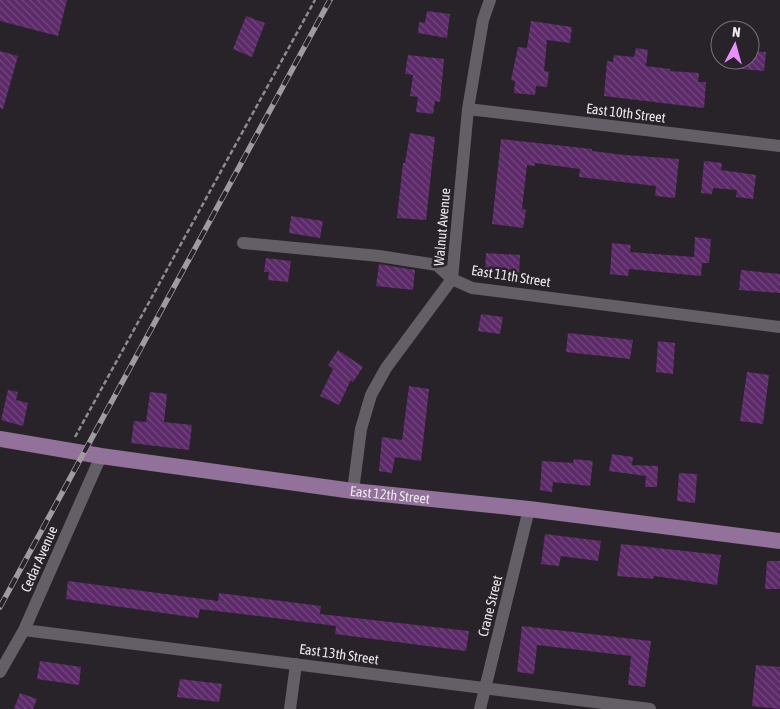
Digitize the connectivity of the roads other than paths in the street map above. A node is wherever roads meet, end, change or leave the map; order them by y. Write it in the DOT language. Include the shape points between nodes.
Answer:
graph roads {
  1 [pos="490,0"];
  2 [pos="468,109"];
  3 [pos="780,146"];
  4 [pos="243,243"];
  5 [pos="452,279"];
  6 [pos="780,327"];
  7 [pos="0,438"];
  8 [pos="101,456"];
  9 [pos="353,490"];
  10 [pos="529,509"];
  11 [pos="780,541"];
  12 [pos="24,630"];
  13 [pos="296,664"];
  14 [pos="0,672"];
  15 [pos="485,689"];
  16 [pos="290,709"];
  17 [pos="480,709"];
  18 [pos="650,709"];
  1 -- 2 [label="street, Walnut Avenue"];
  2 -- 3 [label="street, East 10th Street"];
  2 -- 5 [label="street, Walnut Avenue"];
  4 -- 5 [label="street, East 11th Street" via="437,265"];
  5 -- 6 [label="street, East 11th Street" via="472,288"];
  5 -- 9 [label="street, Walnut Avenue" via="386,368 370,395 361,429"];
  7 -- 8 [label="main road, East 12th Street"];
  8 -- 9 [label="main road, East 12th Street"];
  8 -- 12 [label="street, Cedar Avenue"];
  9 -- 10 [label="main road, East 12th Street"];
  10 -- 11 [label="main road, East 12th Street"];
  10 -- 15 [label="street, Crane Street"];
  12 -- 13 [label="street, East 13th Street"];
  12 -- 14 [label="street, Cedar Avenue"];
  13 -- 15 [label="street, East 13th Street"];
  13 -- 16 [label="street"];
  15 -- 17 [label="street, Crane Street"];
  15 -- 18 [label="street, East 13th Street"];
}
